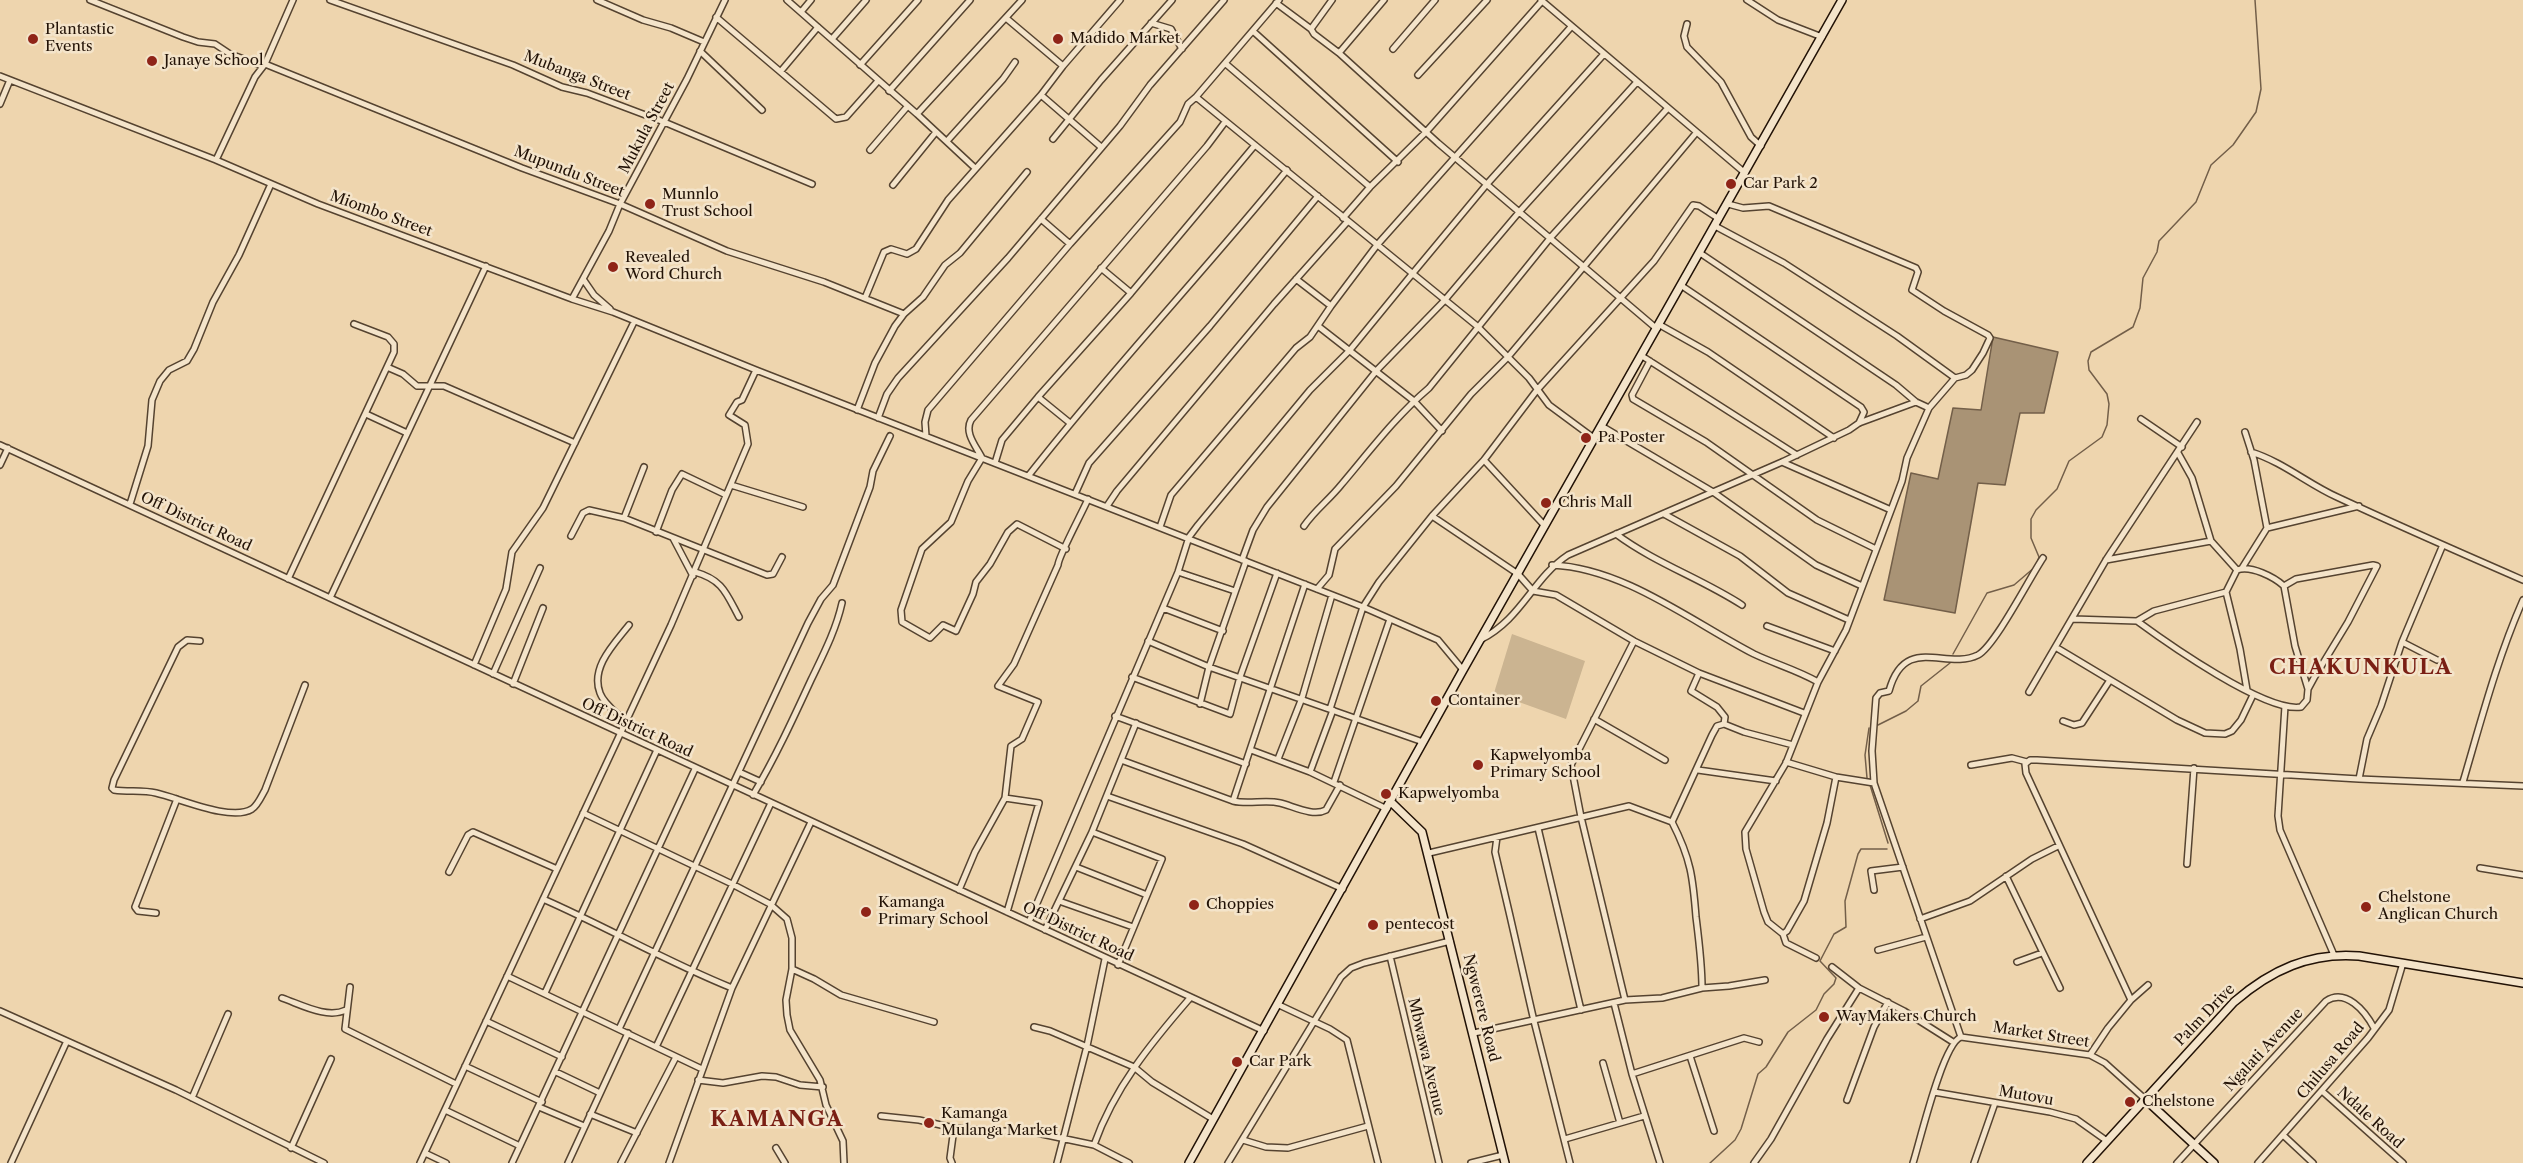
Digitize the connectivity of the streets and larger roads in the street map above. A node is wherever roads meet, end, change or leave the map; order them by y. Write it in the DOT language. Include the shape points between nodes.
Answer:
graph roads {
  1 [pos="90,0"];
  2 [pos="293,0"];
  3 [pos="330,0"];
  4 [pos="597,0"];
  5 [pos="725,0"];
  6 [pos="787,0"];
  7 [pos="811,0"];
  8 [pos="866,0"];
  9 [pos="918,0"];
  10 [pos="970,0"];
  11 [pos="1022,0"];
  12 [pos="1120,0"];
  13 [pos="1172,0"];
  14 [pos="1224,0"];
  15 [pos="1332,0"];
  16 [pos="1384,0"];
  17 [pos="1436,0"];
  18 [pos="1486,0"];
  19 [pos="1541,0"];
  20 [pos="1746,0"];
  21 [pos="1842,0"];
  22 [pos="1278,2"];
  23 [pos="801,12"];
  24 [pos="716,17"];
  25 [pos="1006,18"];
  26 [pos="1151,23"];
  27 [pos="1687,24"];
  28 [pos="818,27"];
  29 [pos="1571,27"];
  30 [pos="1311,29"];
  31 [pos="1254,32"];
  32 [pos="1822,37"];
  33 [pos="832,39"];
  34 [pos="704,42"];
  35 [pos="1182,49"];
  36 [pos="1393,49"];
  37 [pos="700,51"];
  38 [pos="1339,53"];
  39 [pos="1604,54"];
  40 [pos="1016,62"];
  41 [pos="1226,64"];
  42 [pos="264,65"];
  43 [pos="860,65"];
  44 [pos="1063,66"];
  45 [pos="781,71"];
  46 [pos="1418,75"];
  47 [pos="0,76"];
  48 [pos="10,80"];
  49 [pos="878,81"];
  50 [pos="1637,82"];
  51 [pos="889,91"];
  52 [pos="1041,95"];
  53 [pos="1196,97"];
  54 [pos="0,104"];
  55 [pos="907,107"];
  56 [pos="1668,108"];
  57 [pos="762,110"];
  58 [pos="917,114"];
  59 [pos="1069,118"];
  60 [pos="664,122"];
  61 [pos="1225,122"];
  62 [pos="936,132"];
  63 [pos="1426,132"];
  64 [pos="1696,133"];
  65 [pos="1053,140"];
  66 [pos="947,141"];
  67 [pos="1255,145"];
  68 [pos="1761,146"];
  69 [pos="1101,147"];
  70 [pos="870,150"];
  71 [pos="1456,157"];
  72 [pos="216,160"];
  73 [pos="1398,162"];
  74 [pos="975,168"];
  75 [pos="1287,170"];
  76 [pos="1027,172"];
  77 [pos="1745,173"];
  78 [pos="271,184"];
  79 [pos="812,184"];
  80 [pos="1487,184"];
  81 [pos="893,185"];
  82 [pos="1370,187"];
  83 [pos="1318,196"];
  84 [pos="620,204"];
  85 [pos="1728,204"];
  86 [pos="1520,211"];
  87 [pos="1041,219"];
  88 [pos="1346,220"];
  89 [pos="1717,222"];
  90 [pos="1551,237"];
  91 [pos="1070,244"];
  92 [pos="1377,245"];
  93 [pos="1700,254"];
  94 [pos="486,266"];
  95 [pos="1585,266"];
  96 [pos="1101,268"];
  97 [pos="1413,273"];
  98 [pos="583,279"];
  99 [pos="1296,279"];
  100 [pos="1682,286"];
  101 [pos="1131,293"];
  102 [pos="866,298"];
  103 [pos="572,299"];
  104 [pos="1622,299"];
  105 [pos="1444,301"];
  106 [pos="1331,306"];
  107 [pos="613,312"];
  108 [pos="904,314"];
  109 [pos="634,322"];
  110 [pos="354,324"];
  111 [pos="1318,326"];
  112 [pos="1477,326"];
  113 [pos="1659,327"];
  114 [pos="1350,350"];
  115 [pos="1642,356"];
  116 [pos="1508,357"];
  117 [pos="1650,361"];
  118 [pos="387,367"];
  119 [pos="756,370"];
  120 [pos="1377,370"];
  121 [pos="1955,378"];
  122 [pos="430,385"];
  123 [pos="1537,390"];
  124 [pos="1038,397"];
  125 [pos="1414,401"];
  126 [pos="1916,402"];
  127 [pos="1929,408"];
  128 [pos="857,410"];
  129 [pos="366,414"];
  130 [pos="878,418"];
  131 [pos="2141,419"];
  132 [pos="2197,422"];
  133 [pos="1070,423"];
  134 [pos="1859,423"];
  135 [pos="1602,427"];
  136 [pos="1442,431"];
  137 [pos="2245,432"];
  138 [pos="407,433"];
  139 [pos="890,436"];
  140 [pos="926,436"];
  141 [pos="1834,438"];
  142 [pos="1595,439"];
  143 [pos="575,442"];
  144 [pos="0,445"];
  145 [pos="2182,447"];
  146 [pos="8,448"];
  147 [pos="2252,452"];
  148 [pos="2178,453"];
  149 [pos="1797,455"];
  150 [pos="982,458"];
  151 [pos="1484,460"];
  152 [pos="1782,462"];
  153 [pos="995,463"];
  154 [pos="0,465"];
  155 [pos="644,467"];
  156 [pos="1029,475"];
  157 [pos="1751,475"];
  158 [pos="731,485"];
  159 [pos="1713,492"];
  160 [pos="1074,494"];
  161 [pos="726,495"];
  162 [pos="1088,499"];
  163 [pos="130,504"];
  164 [pos="1107,506"];
  165 [pos="2359,506"];
  166 [pos="803,507"];
  167 [pos="1891,510"];
  168 [pos="1664,514"];
  169 [pos="1432,516"];
  170 [pos="624,518"];
  171 [pos="1304,526"];
  172 [pos="1545,526"];
  173 [pos="1160,527"];
  174 [pos="2266,528"];
  175 [pos="656,532"];
  176 [pos="1616,534"];
  177 [pos="571,536"];
  178 [pos="1189,537"];
  179 [pos="673,538"];
  180 [pos="2211,541"];
  181 [pos="2442,547"];
  182 [pos="703,548"];
  183 [pos="1066,549"];
  184 [pos="1876,549"];
  185 [pos="782,557"];
  186 [pos="2043,558"];
  187 [pos="2106,560"];
  188 [pos="1244,561"];
  189 [pos="1552,565"];
  190 [pos="540,568"];
  191 [pos="2240,569"];
  192 [pos="1178,572"];
  193 [pos="1277,573"];
  194 [pos="694,574"];
  195 [pos="1518,574"];
  196 [pos="288,579"];
  197 [pos="2523,580"];
  198 [pos="1305,584"];
  199 [pos="1862,586"];
  200 [pos="2284,586"];
  201 [pos="1317,589"];
  202 [pos="1235,591"];
  203 [pos="1533,591"];
  204 [pos="2226,592"];
  205 [pos="1332,595"];
  206 [pos="330,598"];
  207 [pos="2523,600"];
  208 [pos="842,603"];
  209 [pos="1742,605"];
  210 [pos="1363,607"];
  211 [pos="543,608"];
  212 [pos="1162,608"];
  213 [pos="739,617"];
  214 [pos="1390,619"];
  215 [pos="2073,619"];
  216 [pos="1849,620"];
  217 [pos="2137,621"];
  218 [pos="629,625"];
  219 [pos="1767,626"];
  220 [pos="1223,631"];
  221 [pos="1480,640"];
  222 [pos="200,641"];
  223 [pos="1148,641"];
  224 [pos="1634,641"];
  225 [pos="2402,642"];
  226 [pos="2056,648"];
  227 [pos="1835,651"];
  228 [pos="2437,660"];
  229 [pos="474,665"];
  230 [pos="1209,667"];
  231 [pos="1463,670"];
  232 [pos="1699,673"];
  233 [pos="493,674"];
  234 [pos="1132,677"];
  235 [pos="1240,677"];
  236 [pos="2110,680"];
  237 [pos="1818,681"];
  238 [pos="513,684"];
  239 [pos="305,685"];
  240 [pos="1270,688"];
  241 [pos="2308,688"];
  242 [pos="2247,690"];
  243 [pos="2028,692"];
  244 [pos="2253,695"];
  245 [pos="1302,698"];
  246 [pos="1200,704"];
  247 [pos="2285,706"];
  248 [pos="1332,709"];
  249 [pos="1804,713"];
  250 [pos="1115,716"];
  251 [pos="1358,719"];
  252 [pos="1594,719"];
  253 [pos="625,721"];
  254 [pos="2063,721"];
  255 [pos="1136,723"];
  256 [pos="1724,724"];
  257 [pos="619,733"];
  258 [pos="1423,742"];
  259 [pos="1793,745"];
  260 [pos="657,750"];
  261 [pos="1251,750"];
  262 [pos="1278,759"];
  263 [pos="1121,760"];
  264 [pos="1665,760"];
  265 [pos="1786,762"];
  266 [pos="2027,762"];
  267 [pos="1246,764"];
  268 [pos="1971,765"];
  269 [pos="2194,768"];
  270 [pos="695,769"];
  271 [pos="1698,770"];
  272 [pos="739,772"];
  273 [pos="1310,772"];
  274 [pos="2281,774"];
  275 [pos="1836,777"];
  276 [pos="2359,779"];
  277 [pos="1776,781"];
  278 [pos="761,782"];
  279 [pos="2463,782"];
  280 [pos="1874,783"];
  281 [pos="1337,784"];
  282 [pos="732,785"];
  283 [pos="2523,786"];
  284 [pos="753,795"];
  285 [pos="1107,796"];
  286 [pos="1005,798"];
  287 [pos="177,799"];
  288 [pos="1233,801"];
  289 [pos="1391,801"];
  290 [pos="771,803"];
  291 [pos="1387,809"];
  292 [pos="583,813"];
  293 [pos="1581,817"];
  294 [pos="811,822"];
  295 [pos="1672,822"];
  296 [pos="1538,828"];
  297 [pos="620,831"];
  298 [pos="1092,832"];
  299 [pos="1497,837"];
  300 [pos="1485,840"];
  301 [pos="2058,846"];
  302 [pos="658,848"];
  303 [pos="1496,852"];
  304 [pos="1429,853"];
  305 [pos="2187,864"];
  306 [pos="696,866"];
  307 [pos="1076,867"];
  308 [pos="1903,867"];
  309 [pos="2480,868"];
  310 [pos="557,869"];
  311 [pos="449,872"];
  312 [pos="2523,875"];
  313 [pos="2007,876"];
  314 [pos="732,884"];
  315 [pos="1343,889"];
  316 [pos="959,890"];
  317 [pos="1874,890"];
  318 [pos="1147,895"];
  319 [pos="543,899"];
  320 [pos="1059,901"];
  321 [pos="770,904"];
  322 [pos="1007,912"];
  323 [pos="156,913"];
  324 [pos="580,916"];
  325 [pos="1920,919"];
  326 [pos="1029,922"];
  327 [pos="1133,927"];
  328 [pos="1045,930"];
  329 [pos="1783,934"];
  330 [pos="617,935"];
  331 [pos="1926,937"];
  332 [pos="1451,941"];
  333 [pos="1878,950"];
  334 [pos="2042,953"];
  335 [pos="654,955"];
  336 [pos="2334,955"];
  337 [pos="1390,956"];
  338 [pos="1105,958"];
  339 [pos="1816,958"];
  340 [pos="2017,962"];
  341 [pos="2403,963"];
  342 [pos="1118,964"];
  343 [pos="1832,967"];
  344 [pos="792,969"];
  345 [pos="691,972"];
  346 [pos="507,976"];
  347 [pos="1766,980"];
  348 [pos="2523,983"];
  349 [pos="2148,985"];
  350 [pos="350,987"];
  351 [pos="732,988"];
  352 [pos="1702,988"];
  353 [pos="1859,988"];
  354 [pos="2060,988"];
  355 [pos="545,993"];
  356 [pos="282,998"];
  357 [pos="1190,998"];
  358 [pos="1625,1000"];
  359 [pos="2131,1000"];
  360 [pos="1888,1002"];
  361 [pos="1614,1003"];
  362 [pos="1279,1005"];
  363 [pos="346,1010"];
  364 [pos="1581,1010"];
  365 [pos="0,1011"];
  366 [pos="583,1011"];
  367 [pos="228,1014"];
  368 [pos="486,1021"];
  369 [pos="1534,1021"];
  370 [pos="934,1022"];
  371 [pos="1313,1022"];
  372 [pos="1034,1027"];
  373 [pos="2374,1028"];
  374 [pos="619,1029"];
  375 [pos="1264,1031"];
  376 [pos="628,1033"];
  377 [pos="1473,1033"];
  378 [pos="1961,1037"];
  379 [pos="1759,1042"];
  380 [pos="1953,1042"];
  381 [pos="66,1043"];
  382 [pos="1087,1046"];
  383 [pos="656,1047"];
  384 [pos="2090,1055"];
  385 [pos="1690,1056"];
  386 [pos="562,1057"];
  387 [pos="676,1057"];
  388 [pos="331,1059"];
  389 [pos="1603,1063"];
  390 [pos="465,1066"];
  391 [pos="1134,1067"];
  392 [pos="702,1069"];
  393 [pos="556,1072"];
  394 [pos="1632,1074"];
  395 [pos="698,1080"];
  396 [pos="456,1084"];
  397 [pos="823,1087"];
  398 [pos="2322,1091"];
  399 [pos="1934,1092"];
  400 [pos="600,1093"];
  401 [pos="192,1098"];
  402 [pos="2145,1099"];
  403 [pos="1847,1100"];
  404 [pos="1995,1103"];
  405 [pos="540,1104"];
  406 [pos="445,1110"];
  407 [pos="590,1114"];
  408 [pos="881,1116"];
  409 [pos="1644,1116"];
  410 [pos="1213,1119"];
  411 [pos="1620,1123"];
  412 [pos="584,1126"];
  413 [pos="1368,1126"];
  414 [pos="954,1128"];
  415 [pos="1714,1131"];
  416 [pos="637,1133"];
  417 [pos="2283,1135"];
  418 [pos="1064,1139"];
  419 [pos="1565,1139"];
  420 [pos="1243,1140"];
  421 [pos="2107,1141"];
  422 [pos="2194,1144"];
  423 [pos="1094,1145"];
  424 [pos="520,1146"];
  425 [pos="291,1148"];
  426 [pos="776,1148"];
  427 [pos="425,1153"];
  428 [pos="1503,1155"];
  429 [pos="11,1163"];
  430 [pos="324,1163"];
  431 [pos="420,1163"];
  432 [pos="446,1163"];
  433 [pos="512,1163"];
  434 [pos="568,1163"];
  435 [pos="621,1163"];
  436 [pos="669,1163"];
  437 [pos="785,1163"];
  438 [pos="844,1163"];
  439 [pos="952,1163"];
  440 [pos="1057,1163"];
  441 [pos="1129,1163"];
  442 [pos="1189,1163"];
  443 [pos="1228,1163"];
  444 [pos="1378,1163"];
  445 [pos="1439,1163"];
  446 [pos="1471,1163"];
  447 [pos="1505,1163"];
  448 [pos="1570,1163"];
  449 [pos="1659,1163"];
  450 [pos="1754,1163"];
  451 [pos="1913,1163"];
  452 [pos="1974,1163"];
  453 [pos="2086,1163"];
  454 [pos="2177,1163"];
  455 [pos="2214,1163"];
  456 [pos="2258,1163"];
  457 [pos="2313,1163"];
  458 [pos="2403,1163"];
  1 -- 42 [label="street, Mupundu Street"];
  2 -- 42 [label="street"];
  3 -- 60 [label="street, Mubanga Street"];
  4 -- 34 [label="street"];
  5 -- 24 [label="street, Mukula Street"];
  6 -- 23 [label="street"];
  7 -- 23 [label="street"];
  8 -- 33 [label="street"];
  9 -- 43 [label="street"];
  10 -- 51 [label="street"];
  11 -- 25 [label="street"];
  12 -- 44 [label="street"];
  13 -- 26 [label="street"];
  14 -- 35 [label="street"];
  15 -- 30 [label="street"];
  16 -- 38 [label="street"];
  17 -- 36 [label="street"];
  18 -- 46 [label="street"];
  19 -- 29 [label="street"];
  19 -- 63 [label="street"];
  20 -- 32 [label="street" via="1778,20"];
  21 -- 32 [label="street"];
  22 -- 30 [label="street"];
  22 -- 31 [label="street"];
  23 -- 28 [label="street"];
  24 -- 34 [label="street, Mukula Street"];
  24 -- 45 [label="street"];
  25 -- 44 [label="street"];
  25 -- 58 [label="street"];
  26 -- 35 [label="street" via="1171,29"];
  26 -- 59 [label="street"];
  27 -- 68 [label="street" via="1687,47 1720,82 1750,137"];
  28 -- 33 [label="street"];
  28 -- 45 [label="street"];
  29 -- 39 [label="street"];
  29 -- 71 [label="street"];
  30 -- 38 [label="street"];
  31 -- 41 [label="street"];
  31 -- 73 [label="street"];
  32 -- 68 [label="street"];
  33 -- 43 [label="street"];
  34 -- 37 [label="street, Mukula Street"];
  35 -- 69 [label="street"];
  37 -- 57 [label="street"];
  37 -- 60 [label="street, Mukula Street"];
  38 -- 63 [label="street"];
  39 -- 50 [label="street"];
  39 -- 80 [label="street"];
  40 -- 66 [label="street"];
  41 -- 53 [label="street"];
  41 -- 82 [label="street"];
  42 -- 72 [label="street"];
  42 -- 84 [label="street, Mupundu Street"];
  43 -- 49 [label="street"];
  44 -- 52 [label="street"];
  45 -- 49 [label="street" via="840,120"];
  47 -- 48 [label="street, Miombo Street"];
  48 -- 54 [label="street"];
  48 -- 72 [label="street, Miombo Street"];
  49 -- 51 [label="street"];
  50 -- 56 [label="street"];
  50 -- 86 [label="street"];
  51 -- 55 [label="street"];
  52 -- 59 [label="street"];
  52 -- 74 [label="street"];
  53 -- 61 [label="street"];
  53 -- 91 [label="street" via="1180,122"];
  55 -- 58 [label="street"];
  55 -- 70 [label="street"];
  56 -- 64 [label="street"];
  56 -- 90 [label="street"];
  58 -- 62 [label="street"];
  59 -- 65 [label="street"];
  59 -- 69 [label="street"];
  60 -- 79 [label="street, Mubanga Street"];
  60 -- 84 [label="street, Mukula Street"];
  61 -- 67 [label="street"];
  61 -- 96 [label="street"];
  62 -- 66 [label="street"];
  62 -- 81 [label="street"];
  63 -- 71 [label="street"];
  63 -- 73 [label="street"];
  64 -- 77 [label="street"];
  64 -- 95 [label="street"];
  66 -- 74 [label="street"];
  67 -- 75 [label="street"];
  67 -- 101 [label="street"];
  68 -- 77 [label="street"];
  69 -- 87 [label="street"];
  71 -- 80 [label="street"];
  71 -- 92 [label="street"];
  72 -- 78 [label="street, Miombo Street"];
  73 -- 82 [label="street"];
  74 -- 102 [label="street" via="941,208 916,249 907,254 891,249 884,252"];
  75 -- 83 [label="street"];
  75 -- 133 [label="street"];
  76 -- 108 [label="street" via="960,253 945,265 923,297"];
  77 -- 85 [label="street"];
  78 -- 94 [label="street, Miombo Street"];
  78 -- 163 [label="street" via="204,320 194,349 187,361 160,381 152,400 148,446"];
  80 -- 86 [label="street"];
  80 -- 97 [label="street"];
  82 -- 88 [label="street"];
  83 -- 88 [label="street"];
  83 -- 160 [label="street" via="1089,463"];
  84 -- 98 [label="street, Mukula Street"];
  84 -- 102 [label="street, Mupundu Street" via="727,251"];
  85 -- 89 [label="street"];
  85 -- 121 [label="street" via="1743,208 1769,206 1916,268 1911,290 1989,336 1972,370"];
  86 -- 90 [label="street"];
  86 -- 105 [label="street"];
  87 -- 91 [label="street"];
  87 -- 130 [label="street" via="898,378 886,394"];
  88 -- 92 [label="street"];
  88 -- 99 [label="street"];
  89 -- 93 [label="street"];
  89 -- 104 [label="street" via="1693,205"];
  89 -- 121 [label="street" via="1903,340"];
  90 -- 95 [label="street"];
  90 -- 112 [label="street"];
  91 -- 140 [label="street" via="928,410"];
  92 -- 97 [label="street"];
  92 -- 106 [label="street"];
  93 -- 100 [label="street"];
  93 -- 126 [label="street"];
  94 -- 103 [label="street, Miombo Street"];
  94 -- 122 [label="street"];
  95 -- 104 [label="street"];
  95 -- 116 [label="street"];
  96 -- 101 [label="street"];
  96 -- 150 [label="street" via="971,420 969,434"];
  97 -- 105 [label="street"];
  97 -- 114 [label="street"];
  98 -- 103 [label="street, Mukula Street"];
  98 -- 107 [label="street"];
  99 -- 106 [label="street"];
  99 -- 164 [label="street"];
  100 -- 113 [label="street"];
  100 -- 134 [label="street" via="1861,407 1864,412"];
  101 -- 124 [label="street"];
  102 -- 108 [label="street, Mupundu Street"];
  103 -- 107 [label="street, Miombo Street"];
  104 -- 113 [label="street"];
  104 -- 123 [label="street"];
  105 -- 112 [label="street"];
  105 -- 120 [label="street"];
  106 -- 111 [label="street"];
  107 -- 109 [label="street, Miombo Street"];
  108 -- 128 [label="street" via="875,363"];
  109 -- 119 [label="street, Miombo Street"];
  109 -- 143 [label="street"];
  110 -- 118 [label="street" via="393,342 394,352"];
  111 -- 114 [label="street"];
  111 -- 173 [label="street" via="1171,495"];
  112 -- 116 [label="street"];
  112 -- 125 [label="street" via="1429,388"];
  113 -- 115 [label="street"];
  113 -- 141 [label="street" via="1708,352"];
  114 -- 120 [label="street"];
  114 -- 178 [label="street" via="1310,390"];
  115 -- 117 [label="street"];
  115 -- 135 [label="street"];
  116 -- 123 [label="street"];
  116 -- 136 [label="street"];
  117 -- 149 [label="street"];
  117 -- 157 [label="street" via="1633,399 1706,442"];
  118 -- 122 [label="street" via="417,386"];
  118 -- 129 [label="street"];
  119 -- 128 [label="street, Miombo Street"];
  119 -- 158 [label="street" via="742,400 729,415 745,425 749,440"];
  120 -- 125 [label="street"];
  120 -- 188 [label="street" via="1267,507 1253,530"];
  121 -- 127 [label="street"];
  122 -- 138 [label="street"];
  122 -- 143 [label="street" via="444,386"];
  123 -- 142 [label="street" via="1549,405"];
  123 -- 151 [label="street"];
  124 -- 133 [label="street"];
  124 -- 153 [label="street" via="1002,440"];
  125 -- 136 [label="street"];
  125 -- 171 [label="street"];
  126 -- 127 [label="street"];
  126 -- 134 [label="street"];
  127 -- 167 [label="street" via="1907,458"];
  128 -- 130 [label="street, Miombo Street"];
  129 -- 138 [label="street"];
  129 -- 196 [label="street"];
  130 -- 140 [label="street, Miombo Street"];
  131 -- 145 [label="street"];
  132 -- 145 [label="street"];
  133 -- 156 [label="street"];
  134 -- 141 [label="street"];
  135 -- 142 [label="street"];
  135 -- 159 [label="street"];
  136 -- 201 [label="street" via="1335,549 1329,575"];
  137 -- 147 [label="street"];
  138 -- 206 [label="street"];
  139 -- 272 [label="street" via="873,471 832,585 808,623"];
  140 -- 150 [label="street, Miombo Street"];
  141 -- 149 [label="street"];
  142 -- 172 [label="street"];
  143 -- 229 [label="street" via="543,508 512,552 506,590"];
  144 -- 146 [label="street, Off District Road"];
  145 -- 148 [label="street"];
  146 -- 154 [label="street"];
  146 -- 163 [label="street, Off District Road"];
  147 -- 165 [label="street"];
  147 -- 174 [label="street"];
  148 -- 180 [label="street" via="2192,478"];
  148 -- 187 [label="street"];
  149 -- 152 [label="street"];
  150 -- 153 [label="street, Miombo Street"];
  150 -- 183 [label="street" via="951,522 921,549 901,610 902,622 930,638 943,625 956,631 976,582 1017,524"];
  151 -- 169 [label="street"];
  151 -- 172 [label="street"];
  152 -- 157 [label="street"];
  152 -- 167 [label="street"];
  153 -- 156 [label="street, Miombo Street"];
  155 -- 170 [label="street"];
  156 -- 160 [label="street, Miombo Street"];
  157 -- 159 [label="street"];
  157 -- 184 [label="street" via="1816,520"];
  158 -- 161 [label="street"];
  158 -- 166 [label="street"];
  159 -- 168 [label="street"];
  159 -- 199 [label="street" via="1816,564"];
  160 -- 162 [label="street, Miombo Street"];
  161 -- 175 [label="street" via="687,475 679,475"];
  161 -- 182 [label="street"];
  162 -- 164 [label="street, Miombo Street"];
  162 -- 183 [label="street"];
  163 -- 196 [label="street, Off District Road"];
  164 -- 173 [label="street, Miombo Street"];
  165 -- 174 [label="street"];
  165 -- 181 [label="street"];
  167 -- 184 [label="street"];
  168 -- 176 [label="street"];
  168 -- 216 [label="street" via="1740,556 1788,593"];
  169 -- 195 [label="street"];
  169 -- 210 [label="street"];
  170 -- 175 [label="street"];
  170 -- 177 [label="street" via="586,510"];
  172 -- 195 [label="street"];
  173 -- 178 [label="street, Miombo Street"];
  174 -- 191 [label="street"];
  175 -- 179 [label="street"];
  176 -- 189 [label="street"];
  176 -- 209 [label="street"];
  178 -- 188 [label="street, Miombo Street"];
  178 -- 192 [label="street"];
  179 -- 182 [label="street"];
  179 -- 194 [label="street"];
  180 -- 187 [label="street"];
  180 -- 191 [label="street"];
  181 -- 197 [label="street"];
  181 -- 225 [label="street"];
  182 -- 185 [label="street" via="767,575 773,574"];
  182 -- 194 [label="street"];
  183 -- 286 [label="street" via="1058,559 1014,664 999,686 1038,702 1022,739 1011,746"];
  184 -- 199 [label="street"];
  186 -- 280 [label="street" via="2009,616 1981,653 1970,658 1917,658 1898,670 1889,691 1877,695 1872,751"];
  187 -- 215 [label="street"];
  188 -- 193 [label="street, Miombo Street"];
  188 -- 202 [label="street"];
  189 -- 203 [label="street"];
  189 -- 237 [label="street" via="1586,569 1614,579 1757,655"];
  190 -- 233 [label="street"];
  191 -- 200 [label="street" via="2273,578"];
  191 -- 204 [label="street"];
  192 -- 202 [label="street"];
  192 -- 212 [label="street"];
  193 -- 198 [label="street, Miombo Street"];
  193 -- 235 [label="street"];
  194 -- 213 [label="street" via="715,579 722,585"];
  194 -- 253 [label="street"];
  195 -- 203 [label="street"];
  195 -- 221 [label="street"];
  196 -- 206 [label="street, Off District Road"];
  198 -- 201 [label="street, Miombo Street"];
  198 -- 240 [label="street"];
  199 -- 216 [label="street"];
  200 -- 241 [label="street" via="2295,646"];
  200 -- 241 [label="street" via="2296,579 2377,566"];
  201 -- 205 [label="street, Miombo Street"];
  202 -- 220 [label="street"];
  203 -- 221 [label="street" via="1501,628"];
  203 -- 224 [label="street" via="1556,595"];
  204 -- 217 [label="street" via="2154,612"];
  204 -- 242 [label="street"];
  205 -- 210 [label="street, Miombo Street"];
  205 -- 245 [label="street"];
  206 -- 229 [label="street, Off District Road"];
  207 -- 279 [label="street" via="2506,637"];
  208 -- 278 [label="street" via="831,636"];
  210 -- 214 [label="street, Miombo Street"];
  210 -- 248 [label="street"];
  211 -- 238 [label="street"];
  212 -- 220 [label="street"];
  212 -- 223 [label="street"];
  214 -- 231 [label="street, Miombo Street" via="1438,640"];
  214 -- 251 [label="street"];
  215 -- 217 [label="street"];
  215 -- 226 [label="street"];
  216 -- 227 [label="street"];
  217 -- 242 [label="street"];
  218 -- 253 [label="street" via="602,662 598,678 604,701"];
  219 -- 227 [label="street"];
  220 -- 230 [label="street"];
  221 -- 231 [label="street"];
  222 -- 287 [label="street" via="187,640 178,647 112,784 114,790"];
  223 -- 230 [label="street"];
  223 -- 234 [label="street"];
  224 -- 232 [label="street"];
  224 -- 252 [label="street"];
  225 -- 228 [label="street"];
  225 -- 276 [label="street" via="2367,739"];
  226 -- 236 [label="street"];
  226 -- 243 [label="street"];
  227 -- 237 [label="street"];
  229 -- 233 [label="street, Off District Road"];
  230 -- 235 [label="street"];
  230 -- 246 [label="street"];
  231 -- 258 [label="street"];
  232 -- 249 [label="street"];
  232 -- 256 [label="street" via="1691,691 1722,710"];
  233 -- 238 [label="street, Off District Road"];
  234 -- 246 [label="street"];
  234 -- 250 [label="street"];
  235 -- 240 [label="street"];
  235 -- 246 [label="street" via="1230,714"];
  236 -- 244 [label="street" via="2177,720 2205,733 2220,735 2232,731"];
  236 -- 254 [label="street" via="2082,723"];
  237 -- 249 [label="street"];
  238 -- 257 [label="street, Off District Road"];
  239 -- 287 [label="street" via="255,807 239,813"];
  240 -- 245 [label="street"];
  240 -- 261 [label="street"];
  241 -- 247 [label="street" via="2307,700 2301,707"];
  242 -- 244 [label="street"];
  244 -- 247 [label="street"];
  245 -- 248 [label="street"];
  245 -- 262 [label="street"];
  247 -- 274 [label="street"];
  248 -- 251 [label="street"];
  248 -- 273 [label="street"];
  249 -- 259 [label="street"];
  250 -- 255 [label="street"];
  250 -- 326 [label="street"];
  251 -- 258 [label="street"];
  251 -- 281 [label="street"];
  252 -- 264 [label="street"];
  252 -- 293 [label="street" via="1571,765"];
  253 -- 257 [label="street"];
  255 -- 263 [label="street"];
  255 -- 267 [label="street"];
  256 -- 259 [label="street"];
  256 -- 271 [label="street" via="1712,735"];
  257 -- 260 [label="street, Off District Road"];
  257 -- 292 [label="street"];
  258 -- 289 [label="street"];
  259 -- 265 [label="street"];
  260 -- 270 [label="street, Off District Road"];
  260 -- 297 [label="street"];
  261 -- 262 [label="street"];
  261 -- 267 [label="street"];
  262 -- 273 [label="street"];
  263 -- 285 [label="street"];
  263 -- 288 [label="street"];
  265 -- 275 [label="street"];
  265 -- 277 [label="street"];
  266 -- 268 [label="street" via="2012,758"];
  266 -- 269 [label="street"];
  266 -- 301 [label="street" via="2026,773"];
  267 -- 288 [label="street"];
  269 -- 274 [label="street"];
  269 -- 305 [label="street"];
  270 -- 282 [label="street, Off District Road"];
  270 -- 302 [label="street"];
  271 -- 277 [label="street"];
  271 -- 295 [label="street"];
  272 -- 278 [label="street"];
  272 -- 282 [label="street"];
  273 -- 281 [label="street"];
  274 -- 276 [label="street"];
  274 -- 336 [label="street" via="2280,830"];
  275 -- 280 [label="street"];
  275 -- 329 [label="street" via="1804,901"];
  276 -- 279 [label="street"];
  277 -- 329 [label="street" via="1747,827 1745,838 1768,922"];
  278 -- 284 [label="street"];
  279 -- 283 [label="street"];
  280 -- 308 [label="street"];
  281 -- 288 [label="street" via="1321,813 1275,802"];
  281 -- 291 [label="street"];
  282 -- 284 [label="street, Off District Road"];
  282 -- 306 [label="street"];
  284 -- 290 [label="street, Off District Road"];
  285 -- 298 [label="street"];
  285 -- 315 [label="street" via="1243,844"];
  286 -- 316 [label="street"];
  286 -- 322 [label="street" via="1039,803"];
  287 -- 323 [label="street" via="135,907 138,911"];
  289 -- 291 [label="street"];
  289 -- 304 [label="street, Ngwerere Road" via="1422,832"];
  290 -- 294 [label="street, Off District Road"];
  290 -- 314 [label="street"];
  291 -- 315 [label="street"];
  292 -- 297 [label="street"];
  292 -- 310 [label="street"];
  293 -- 295 [label="street" via="1629,806"];
  293 -- 296 [label="street"];
  293 -- 358 [label="street"];
  294 -- 316 [label="street, Off District Road"];
  294 -- 321 [label="street"];
  295 -- 352 [label="street" via="1694,879"];
  296 -- 299 [label="street"];
  296 -- 364 [label="street"];
  297 -- 302 [label="street"];
  297 -- 324 [label="street"];
  298 -- 307 [label="street"];
  298 -- 318 [label="street" via="1162,859"];
  299 -- 300 [label="street"];
  299 -- 303 [label="street"];
  300 -- 303 [label="street"];
  300 -- 304 [label="street"];
  301 -- 313 [label="street"];
  301 -- 359 [label="street"];
  302 -- 306 [label="street"];
  302 -- 330 [label="street"];
  303 -- 369 [label="street"];
  304 -- 332 [label="street, Ngwerere Road"];
  306 -- 314 [label="street"];
  306 -- 335 [label="street"];
  307 -- 318 [label="street"];
  307 -- 320 [label="street"];
  308 -- 317 [label="street" via="1871,871"];
  308 -- 325 [label="street"];
  309 -- 312 [label="street"];
  310 -- 311 [label="street" via="473,832"];
  310 -- 319 [label="street"];
  313 -- 325 [label="street" via="1961,905"];
  313 -- 334 [label="street"];
  314 -- 321 [label="street"];
  314 -- 345 [label="street"];
  315 -- 362 [label="street"];
  316 -- 322 [label="street, Off District Road"];
  318 -- 327 [label="street"];
  319 -- 324 [label="street"];
  319 -- 346 [label="street"];
  320 -- 327 [label="street"];
  320 -- 328 [label="street"];
  321 -- 344 [label="street" via="782,912 791,927"];
  321 -- 351 [label="street"];
  322 -- 326 [label="street, Off District Road"];
  324 -- 330 [label="street"];
  324 -- 355 [label="street"];
  325 -- 331 [label="street"];
  326 -- 328 [label="street, Off District Road"];
  327 -- 342 [label="street"];
  328 -- 338 [label="street, Off District Road"];
  329 -- 339 [label="street" via="1786,943"];
  330 -- 335 [label="street"];
  330 -- 366 [label="street"];
  331 -- 333 [label="street"];
  331 -- 378 [label="street"];
  332 -- 337 [label="street"];
  332 -- 377 [label="street, Ngwerere Road"];
  334 -- 340 [label="street"];
  334 -- 354 [label="street"];
  335 -- 345 [label="street"];
  335 -- 374 [label="street"];
  336 -- 341 [label="street, Palm Drive"];
  336 -- 402 [label="street, Palm Drive" via="2289,966 2253,986"];
  337 -- 371 [label="street" via="1351,968"];
  337 -- 445 [label="street, Mbwawa Avenue"];
  338 -- 342 [label="street, Off District Road"];
  338 -- 382 [label="street"];
  341 -- 348 [label="street, Palm Drive"];
  341 -- 373 [label="street, Chilusa Road" via="2393,1002"];
  342 -- 357 [label="street, Off District Road"];
  343 -- 353 [label="street"];
  344 -- 370 [label="street" via="841,995"];
  344 -- 397 [label="street" via="786,1000 789,1022"];
  345 -- 351 [label="street"];
  345 -- 383 [label="street"];
  346 -- 355 [label="street"];
  346 -- 368 [label="street"];
  347 -- 352 [label="street"];
  349 -- 359 [label="street"];
  350 -- 363 [label="street"];
  351 -- 392 [label="street"];
  352 -- 358 [label="street" via="1662,998"];
  353 -- 360 [label="street"];
  353 -- 450 [label="street"];
  355 -- 366 [label="street"];
  356 -- 363 [label="street" via="326,1012"];
  357 -- 375 [label="street, Off District Road"];
  357 -- 391 [label="street"];
  358 -- 361 [label="street"];
  359 -- 384 [label="street"];
  360 -- 380 [label="street"];
  360 -- 403 [label="street"];
  361 -- 364 [label="street"];
  361 -- 394 [label="street"];
  362 -- 371 [label="street"];
  362 -- 375 [label="street"];
  363 -- 396 [label="street" via="344,1025 348,1032"];
  364 -- 369 [label="street"];
  365 -- 381 [label="street"];
  366 -- 374 [label="street"];
  366 -- 386 [label="street"];
  367 -- 401 [label="street"];
  368 -- 386 [label="street"];
  368 -- 390 [label="street"];
  369 -- 377 [label="street"];
  369 -- 419 [label="street"];
  371 -- 413 [label="street" via="1347,1040"];
  371 -- 420 [label="street"];
  372 -- 382 [label="street"];
  373 -- 398 [label="street, Chilusa Road"];
  373 -- 422 [label="street, Ngalati Avenue" via="2369,1018 2347,999 2332,998"];
  374 -- 376 [label="street"];
  375 -- 410 [label="street"];
  376 -- 383 [label="street"];
  376 -- 400 [label="street"];
  377 -- 428 [label="street, Ngwerere Road"];
  378 -- 380 [label="street"];
  378 -- 384 [label="street, Market Street"];
  379 -- 385 [label="street" via="1744,1038"];
  380 -- 399 [label="street"];
  381 -- 401 [label="street"];
  381 -- 429 [label="street"];
  382 -- 391 [label="street"];
  382 -- 418 [label="street"];
  383 -- 387 [label="street"];
  384 -- 402 [label="street, Market Street" via="2106,1063"];
  385 -- 394 [label="street"];
  385 -- 415 [label="street"];
  386 -- 393 [label="street"];
  387 -- 392 [label="street"];
  387 -- 416 [label="street"];
  388 -- 425 [label="street"];
  389 -- 411 [label="street"];
  390 -- 396 [label="street"];
  390 -- 405 [label="street"];
  391 -- 410 [label="street"];
  391 -- 423 [label="street" via="1113,1099"];
  392 -- 395 [label="street"];
  393 -- 400 [label="street"];
  393 -- 405 [label="street"];
  394 -- 409 [label="street"];
  395 -- 397 [label="street" via="723,1083 762,1076"];
  395 -- 436 [label="street"];
  396 -- 406 [label="street"];
  397 -- 438 [label="street" via="825,1105 843,1142"];
  398 -- 417 [label="street, Chilusa Road"];
  398 -- 458 [label="street, Ndale Road"];
  399 -- 404 [label="street, Mutovu"];
  399 -- 451 [label="street"];
  400 -- 407 [label="street"];
  401 -- 425 [label="street"];
  402 -- 421 [label="street, Palm Drive"];
  402 -- 422 [label="street, Market Street"];
  404 -- 421 [label="street, Mutovu" via="2076,1119"];
  404 -- 452 [label="street"];
  405 -- 412 [label="street"];
  405 -- 424 [label="street"];
  406 -- 424 [label="street"];
  406 -- 427 [label="street"];
  407 -- 412 [label="street"];
  407 -- 416 [label="street"];
  408 -- 414 [label="street"];
  409 -- 411 [label="street"];
  409 -- 449 [label="street"];
  410 -- 442 [label="street"];
  411 -- 419 [label="street"];
  412 -- 434 [label="street"];
  413 -- 420 [label="street" via="1288,1148 1266,1148"];
  413 -- 444 [label="street"];
  414 -- 418 [label="street" via="1020,1131"];
  414 -- 439 [label="street"];
  416 -- 435 [label="street"];
  417 -- 456 [label="street, Chilusa Road"];
  417 -- 457 [label="street"];
  418 -- 423 [label="street"];
  418 -- 440 [label="street"];
  419 -- 448 [label="street"];
  420 -- 443 [label="street"];
  421 -- 453 [label="street, Palm Drive"];
  422 -- 454 [label="street, Ngalati Avenue"];
  422 -- 455 [label="street, Market Street"];
  423 -- 441 [label="street"];
  424 -- 433 [label="street"];
  425 -- 430 [label="street"];
  426 -- 437 [label="street"];
  427 -- 431 [label="street"];
  427 -- 432 [label="street"];
  428 -- 446 [label="street"];
  428 -- 447 [label="street, Ngwerere Road"];
}
